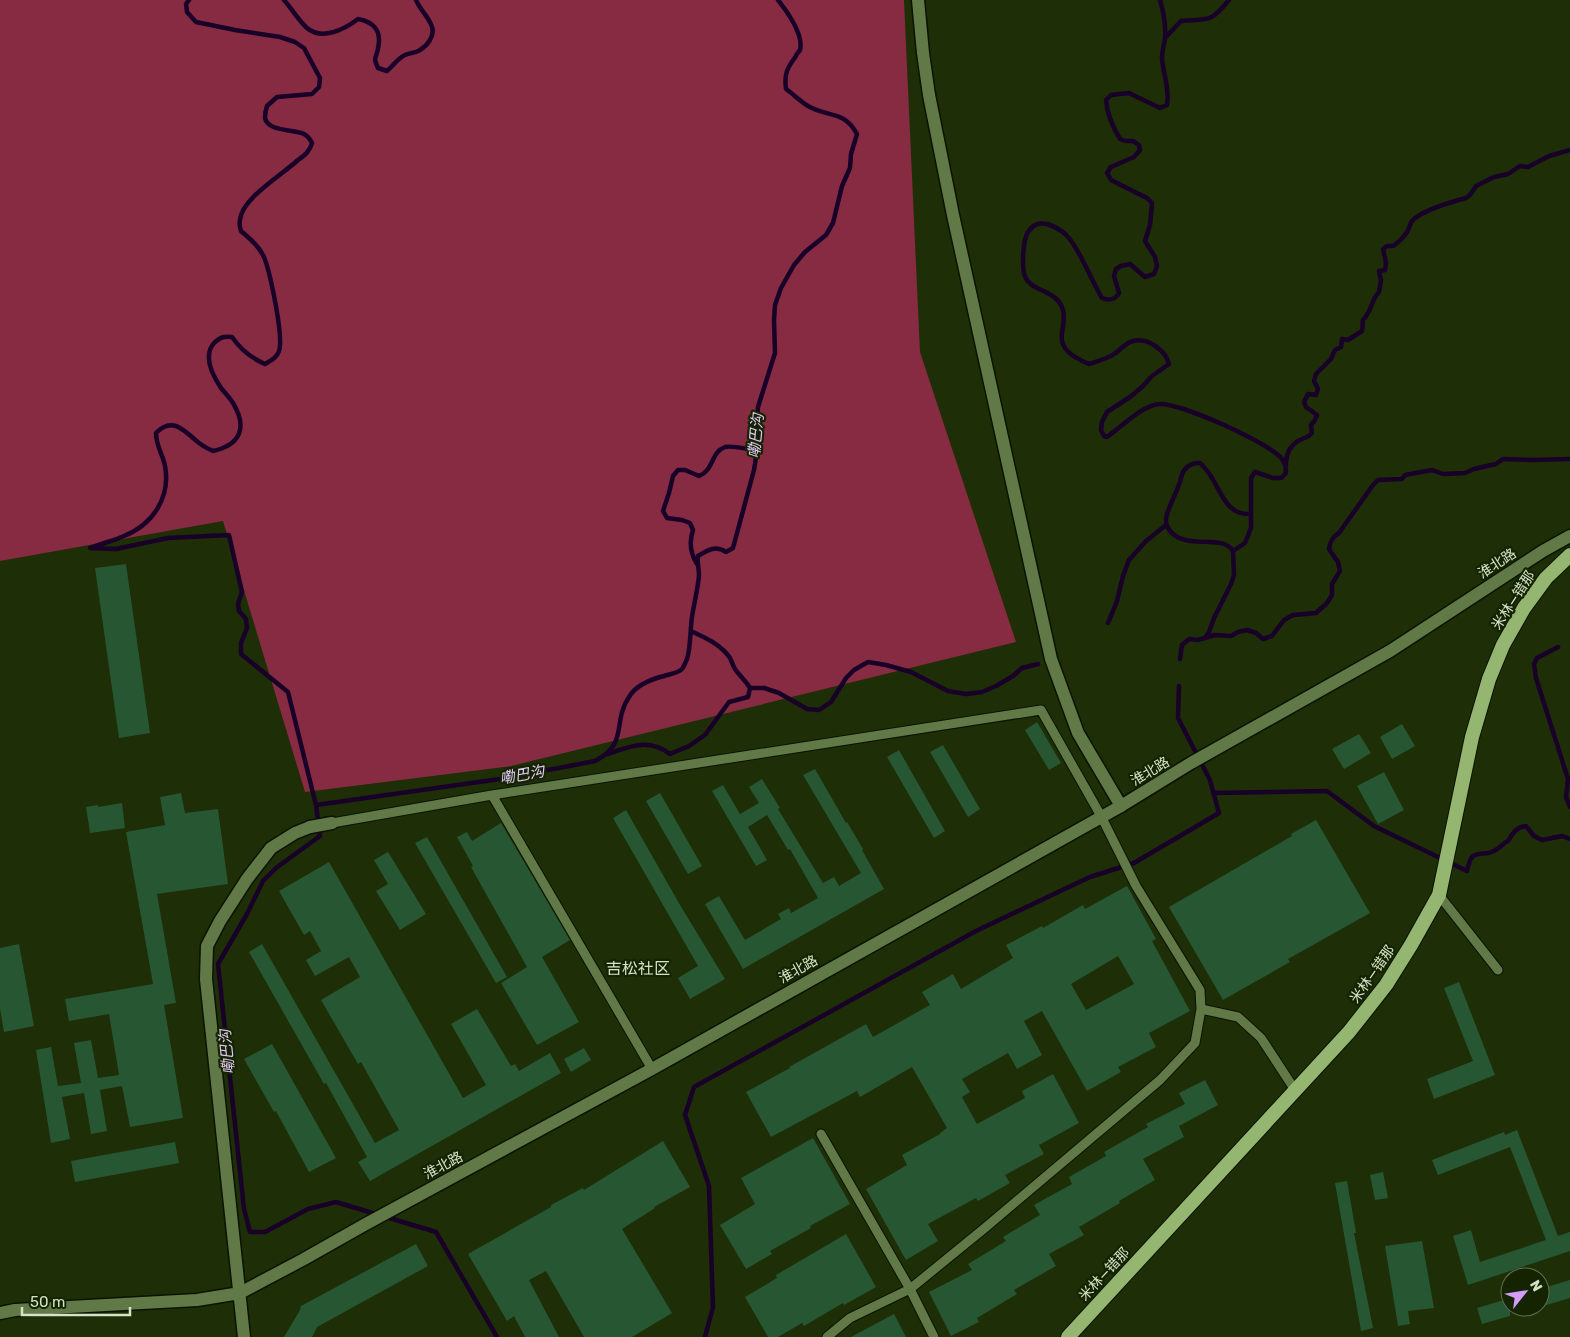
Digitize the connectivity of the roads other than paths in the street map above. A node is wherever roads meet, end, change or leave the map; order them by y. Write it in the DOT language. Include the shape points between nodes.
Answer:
graph roads {
  1 [pos="918,0"];
  2 [pos="1570,536"];
  3 [pos="1570,555"];
  4 [pos="492,795"];
  5 [pos="1121,806"];
  6 [pos="1101,816"];
  7 [pos="332,823"];
  8 [pos="1439,895"];
  9 [pos="1498,970"];
  10 [pos="1201,1009"];
  11 [pos="652,1069"];
  12 [pos="1295,1090"];
  13 [pos="821,1134"];
  14 [pos="910,1288"];
  15 [pos="240,1293"];
  16 [pos="0,1313"];
  17 [pos="244,1337"];
  18 [pos="827,1337"];
  19 [pos="934,1337"];
  20 [pos="1068,1337"];
  1 -- 5 [label="street" via="922,52 953,215 1051,659 1078,732"];
  2 -- 5 [label="street, 淮北路" via="1390,651"];
  3 -- 8 [label="highway, 米林—错那" via="1546,578 1524,608 1489,679 1472,737"];
  4 -- 6 [label="lane" via="1041,710"];
  4 -- 7 [label="lane"];
  4 -- 11 [label="lane"];
  5 -- 6 [label="street, 淮北路"];
  6 -- 10 [label="lane" via="1136,886 1200,990"];
  6 -- 11 [label="street, 淮北路"];
  7 -- 15 [label="street" via="295,833 271,848 247,878 207,946 206,979"];
  8 -- 9 [label="lane"];
  8 -- 12 [label="highway, 米林—错那" via="1386,986"];
  10 -- 12 [label="lane" via="1238,1017 1261,1038"];
  10 -- 14 [label="lane" via="1195,1043 1160,1080"];
  11 -- 15 [label="street, 淮北路"];
  12 -- 20 [label="highway, 米林—错那"];
  13 -- 14 [label="lane"];
  14 -- 18 [label="lane" via="850,1318"];
  14 -- 19 [label="lane"];
  15 -- 16 [label="street, 淮北路" via="197,1300"];
  15 -- 17 [label="street"];
}
